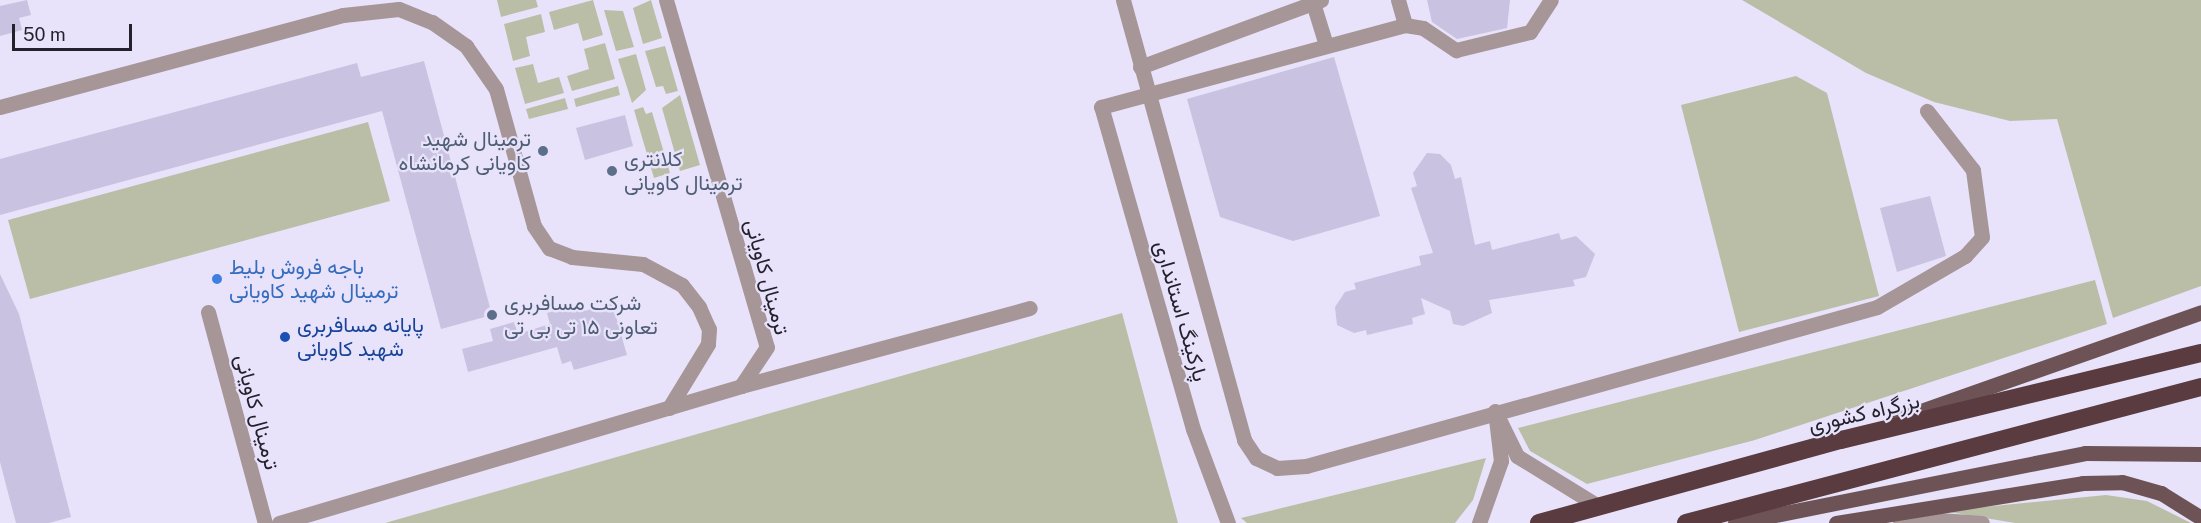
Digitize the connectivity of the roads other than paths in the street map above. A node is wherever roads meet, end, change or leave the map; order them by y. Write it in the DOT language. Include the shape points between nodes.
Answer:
graph roads {
  1 [pos="666,0"];
  2 [pos="1123,0"];
  3 [pos="1398,0"];
  4 [pos="1551,0"];
  5 [pos="1317,2"];
  6 [pos="1405,25"];
  7 [pos="1326,45"];
  8 [pos="1140,67"];
  9 [pos="1148,93"];
  10 [pos="0,107"];
  11 [pos="1927,111"];
  12 [pos="1030,308"];
  13 [pos="208,312"];
  14 [pos="2201,312"];
  15 [pos="2201,353"];
  16 [pos="741,386"];
  17 [pos="2201,387"];
  18 [pos="669,408"];
  19 [pos="1495,411"];
  20 [pos="1841,440"];
  21 [pos="2201,454"];
  22 [pos="1598,506"];
  23 [pos="1880,516"];
  24 [pos="2201,518"];
  25 [pos="265,523"];
  26 [pos="279,523"];
  27 [pos="1228,523"];
  28 [pos="1479,523"];
  29 [pos="1539,523"];
  30 [pos="1686,523"];
  31 [pos="1735,523"];
  32 [pos="1836,523"];
  33 [pos="1982,523"];
  1 -- 16 [label="street, ترمینال کاویانی" via="767,347"];
  2 -- 8 [label="street"];
  3 -- 6 [label="street"];
  4 -- 6 [label="street" via="1530,32 1456,50 1423,28"];
  5 -- 7 [label="street"];
  5 -- 8 [label="street"];
  6 -- 7 [label="street"];
  7 -- 9 [label="street"];
  8 -- 9 [label="street"];
  9 -- 19 [label="street" via="1244,440 1256,458 1277,468 1306,466"];
  9 -- 27 [label="street, پارکینگ استانداری" via="1101,107 1193,429"];
  10 -- 18 [label="street" via="343,15 399,9 432,22 466,46 496,90 534,226 549,248 572,257 643,264 682,285 699,307 709,329 708,344"];
  11 -- 19 [label="street" via="1973,170 1983,237 1965,256 1877,307"];
  12 -- 16 [label="street"];
  13 -- 25 [label="street, ترمینال کاویانی"];
  14 -- 20 [label="main road"];
  15 -- 20 [label="highway, بزرگراه کشوری"];
  16 -- 18 [label="street"];
  17 -- 30 [label="highway"];
  18 -- 26 [label="street"];
  19 -- 22 [label="street" via="1517,456"];
  19 -- 28 [label="street" via="1501,461"];
  20 -- 22 [label="highway, بزرگراه کشوری"];
  21 -- 31 [label="main road" via="2085,453"];
  22 -- 29 [label="highway, بزرگراه کشوری"];
  23 -- 24 [label="main road" via="2083,483 2122,482 2161,493"];
  23 -- 32 [label="main road"];
  23 -- 33 [label="street"];
}
